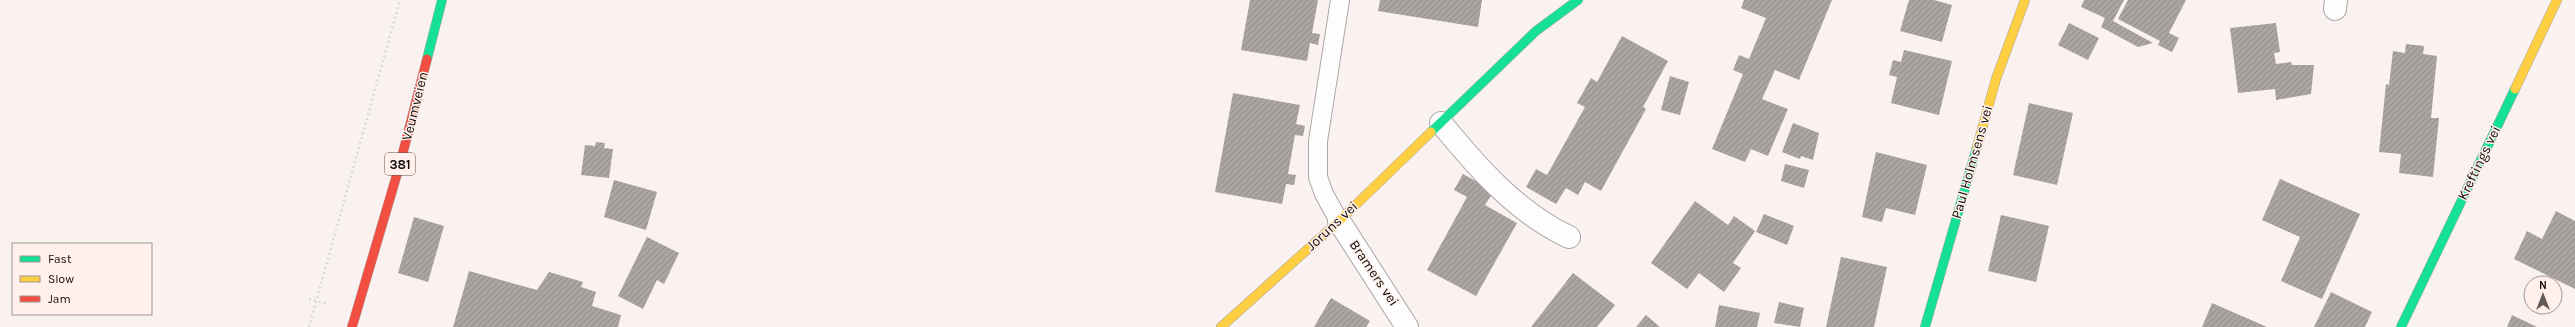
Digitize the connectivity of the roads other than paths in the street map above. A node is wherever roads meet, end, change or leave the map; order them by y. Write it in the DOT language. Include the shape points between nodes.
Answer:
graph roads {
  1 [pos="442,0"];
  2 [pos="1340,0"];
  3 [pos="1578,0"];
  4 [pos="2025,0"];
  5 [pos="2557,0"];
  6 [pos="1441,123"];
  7 [pos="1339,221"];
  8 [pos="1569,237"];
  9 [pos="352,327"];
  10 [pos="1221,327"];
  11 [pos="1407,327"];
  12 [pos="1925,327"];
  13 [pos="2401,327"];
  1 -- 9 [label="street, Veumveien / 381" via="400,164"];
  2 -- 7 [label="lane" via="1318,140 1318,176 1324,194"];
  3 -- 6 [label="street, Joruns vei" via="1536,31"];
  4 -- 12 [label="street, Paul Holmsens vei" via="1996,79"];
  5 -- 13 [label="street, Kreftings vei"];
  6 -- 7 [label="street, Joruns vei"];
  6 -- 8 [label="street" via="1474,164 1520,206 1550,228"];
  7 -- 10 [label="street, Joruns vei"];
  7 -- 11 [label="street, Bramers vei"];
}
